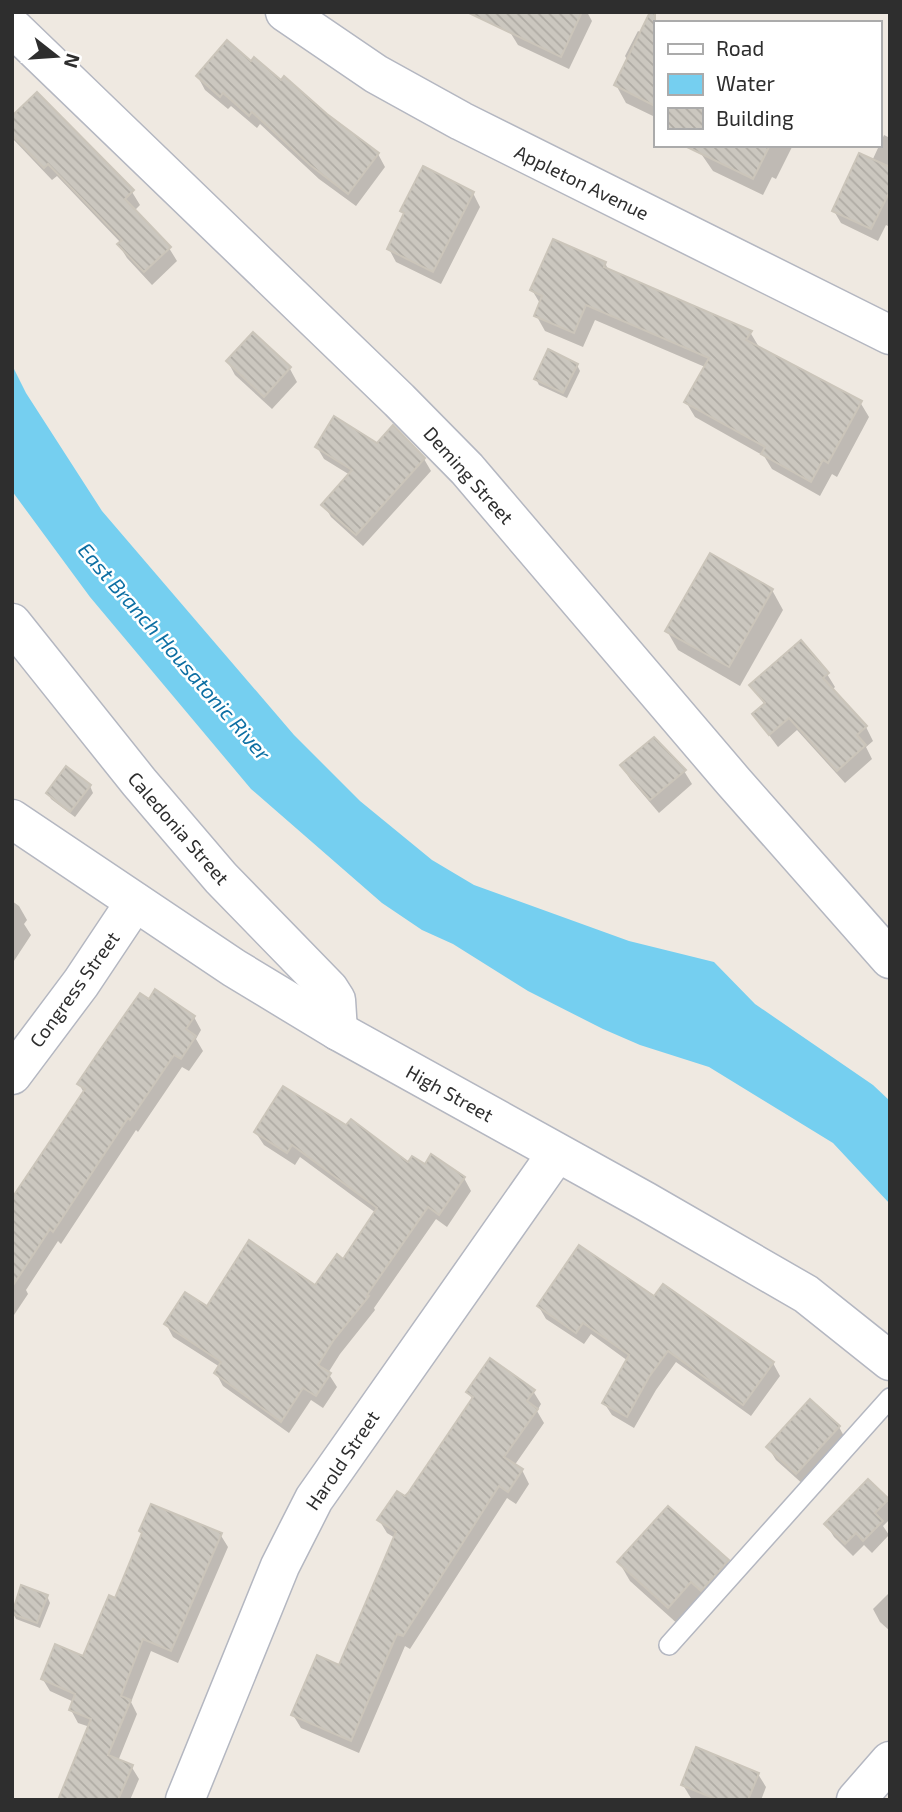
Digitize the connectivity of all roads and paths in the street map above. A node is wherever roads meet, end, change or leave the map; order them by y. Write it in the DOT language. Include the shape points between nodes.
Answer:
graph roads {
  1 [pos="285,12"];
  2 [pos="12,27"];
  3 [pos="890,335"];
  4 [pos="12,623"];
  5 [pos="12,819"];
  6 [pos="135,902"];
  7 [pos="890,959"];
  8 [pos="338,1031"];
  9 [pos="12,1075"];
  10 [pos="557,1153"];
  11 [pos="890,1361"];
  12 [pos="890,1398"];
  13 [pos="669,1645"];
  14 [pos="890,1761"];
  15 [pos="185,1800"];
  16 [pos="856,1800"];
  1 -- 3 [label="street, Appleton Avenue" via="376,74 461,121"];
  2 -- 7 [label="street, Deming Street" via="467,469"];
  4 -- 8 [label="street, Caledonia Street" via="221,878 329,989 336,1000"];
  5 -- 6 [label="street, High Street"];
  6 -- 8 [label="street, High Street"];
  6 -- 9 [label="street, Congress Street"];
  8 -- 10 [label="street, High Street"];
  10 -- 11 [label="street, High Street" via="806,1294"];
  10 -- 15 [label="street, Harold Street" via="314,1499 280,1566"];
  12 -- 13 [label="lane"];
  14 -- 16 [label="street"];
}
